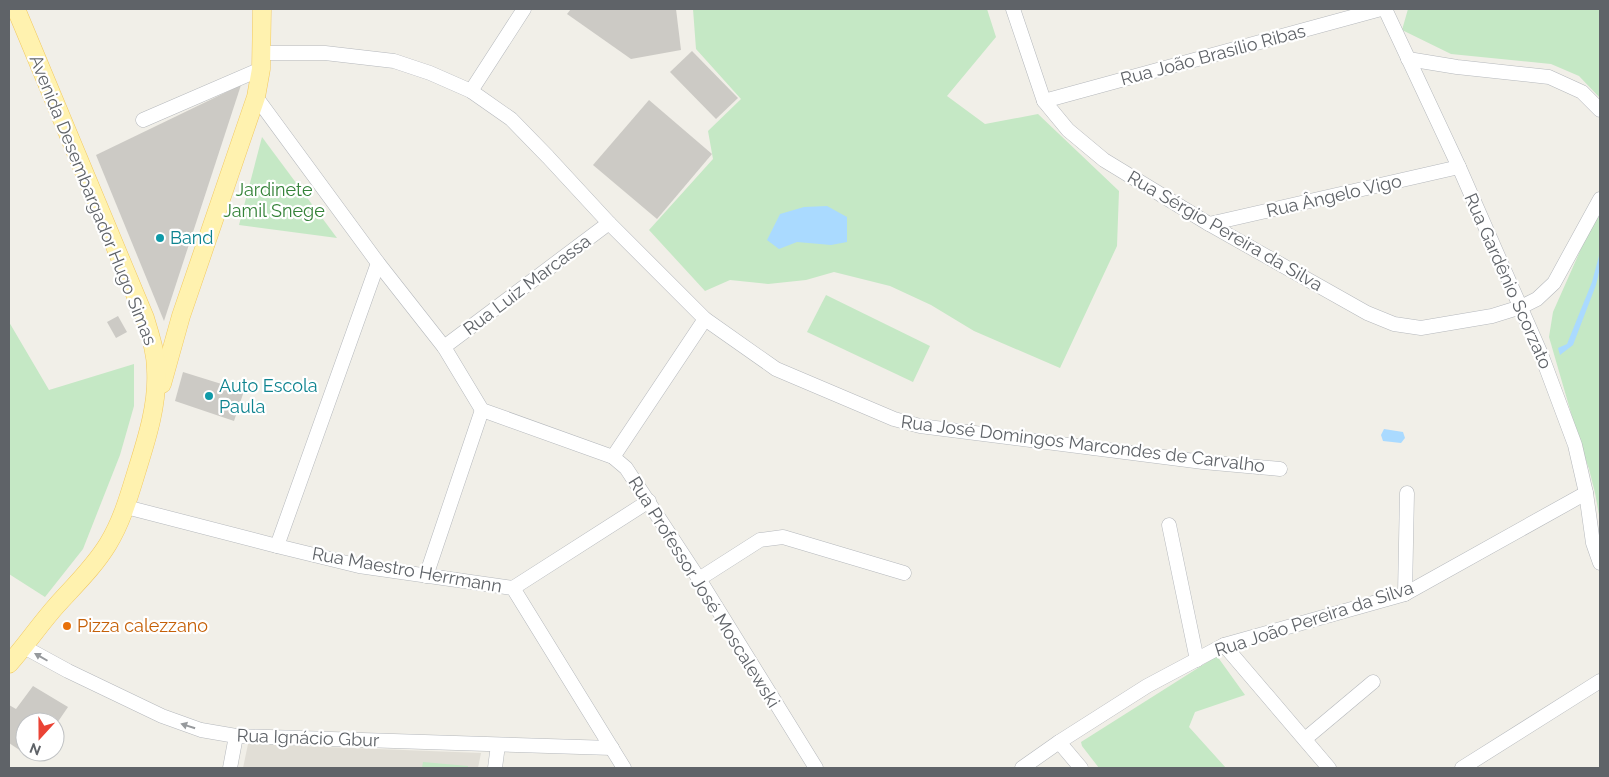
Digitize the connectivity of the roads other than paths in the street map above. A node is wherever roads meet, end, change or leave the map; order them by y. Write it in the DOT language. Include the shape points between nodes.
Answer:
graph roads {
  1 [pos="16,9"];
  2 [pos="262,9"];
  3 [pos="524,9"];
  4 [pos="1013,9"];
  5 [pos="1381,9"];
  6 [pos="1385,9"];
  7 [pos="1408,59"];
  8 [pos="262,61"];
  9 [pos="472,91"];
  10 [pos="256,97"];
  11 [pos="1044,101"];
  12 [pos="1600,110"];
  13 [pos="143,120"];
  14 [pos="1459,167"];
  15 [pos="1600,199"];
  16 [pos="609,223"];
  17 [pos="1209,224"];
  18 [pos="378,263"];
  19 [pos="1521,307"];
  20 [pos="181,316"];
  21 [pos="705,319"];
  22 [pos="444,347"];
  23 [pos="156,361"];
  24 [pos="482,410"];
  25 [pos="149,431"];
  26 [pos="613,457"];
  27 [pos="1280,470"];
  28 [pos="1407,493"];
  29 [pos="1586,493"];
  30 [pos="649,502"];
  31 [pos="126,506"];
  32 [pos="1169,525"];
  33 [pos="277,546"];
  34 [pos="1600,563"];
  35 [pos="904,573"];
  36 [pos="426,576"];
  37 [pos="699,579"];
  38 [pos="514,588"];
  39 [pos="1405,594"];
  40 [pos="1224,645"];
  41 [pos="16,649"];
  42 [pos="1197,660"];
  43 [pos="9,664"];
  44 [pos="1600,681"];
  45 [pos="1373,682"];
  46 [pos="236,736"];
  47 [pos="1304,739"];
  48 [pos="1059,742"];
  49 [pos="498,745"];
  50 [pos="612,748"];
  51 [pos="230,768"];
  52 [pos="495,768"];
  53 [pos="624,768"];
  54 [pos="816,768"];
  55 [pos="1022,768"];
  56 [pos="1081,768"];
  57 [pos="1329,768"];
  58 [pos="1462,768"];
  1 -- 23 [label="main road, Avenida Desembargador Hugo Simas" via="136,295"];
  2 -- 8 [label="main road"];
  3 -- 9 [label="street"];
  4 -- 11 [label="street, Rua Sérgio Pereira da Silva"];
  5 -- 11 [label="street, Rua João Brasílio Ribas"];
  6 -- 7 [label="street, Rua Gardênio Scorzato"];
  7 -- 12 [label="street" via="1549,77 1582,92"];
  7 -- 14 [label="street, Rua Gardênio Scorzato"];
  8 -- 9 [label="street, Rua José Domingos Marcondes de Carvalho" via="324,53 394,62"];
  8 -- 10 [label="main road"];
  8 -- 13 [label="street"];
  9 -- 16 [label="street, Rua José Domingos Marcondes de Carvalho" via="510,119"];
  10 -- 18 [label="street"];
  10 -- 20 [label="main road"];
  11 -- 17 [label="street, Rua Sérgio Pereira da Silva" via="1068,130 1104,160"];
  14 -- 17 [label="street, Rua Ângelo Vigo"];
  14 -- 19 [label="street, Rua Gardênio Scorzato"];
  15 -- 19 [label="street, Rua Sérgio Pereira da Silva" via="1554,283 1537,299"];
  16 -- 21 [label="street, Rua José Domingos Marcondes de Carvalho"];
  16 -- 22 [label="street, Rua Luiz Marcassa"];
  17 -- 19 [label="street, Rua Sérgio Pereira da Silva" via="1367,313 1394,324 1421,328 1492,316"];
  18 -- 22 [label="street"];
  18 -- 33 [label="street"];
  19 -- 29 [label="street, Rua Gardênio Scorzato" via="1574,445"];
  20 -- 23 [label="main road"];
  20 -- 25 [label="main road"];
  21 -- 26 [label="street"];
  21 -- 27 [label="street, Rua José Domingos Marcondes de Carvalho" via="776,369 894,420 920,426"];
  22 -- 24 [label="street"];
  23 -- 25 [label="main road, Avenida Desembargador Hugo Simas"];
  24 -- 26 [label="street, Rua Professor José Moscalewski"];
  24 -- 36 [label="street"];
  25 -- 31 [label="main road, Avenida Desembargador Hugo Simas"];
  26 -- 30 [label="street, Rua Professor José Moscalewski" via="626,468"];
  28 -- 39 [label="street"];
  29 -- 34 [label="street, Rua Gardênio Scorzato" via="1593,543"];
  29 -- 39 [label="street, Rua João Pereira da Silva"];
  30 -- 37 [label="street, Rua Professor José Moscalewski"];
  30 -- 38 [label="street"];
  31 -- 33 [label="street, Rua Maestro Herrmann"];
  31 -- 41 [label="main road, Avenida Desembargador Hugo Simas" via="96,561"];
  32 -- 42 [label="street"];
  33 -- 36 [label="street, Rua Maestro Herrmann" via="359,566"];
  35 -- 37 [label="street" via="783,537 760,540"];
  36 -- 38 [label="street, Rua Maestro Herrmann"];
  37 -- 54 [label="street, Rua Professor José Moscalewski"];
  38 -- 50 [label="street, Rua Maestro Herrmann"];
  39 -- 40 [label="street, Rua João Pereira da Silva"];
  40 -- 42 [label="street, Rua João Pereira da Silva"];
  40 -- 47 [label="street"];
  41 -- 43 [label="main road, Avenida Desembargador Hugo Simas"];
  46 -- 41 [label="street, Rua Ignácio Gbur, one-way" via="201,730 162,716"];
  42 -- 48 [label="street, Rua João Pereira da Silva" via="1148,686"];
  44 -- 58 [label="street"];
  45 -- 47 [label="street"];
  46 -- 49 [label="street, Rua Ignácio Gbur"];
  46 -- 51 [label="street"];
  47 -- 57 [label="street"];
  48 -- 55 [label="street, Rua João Pereira da Silva"];
  48 -- 56 [label="street"];
  49 -- 50 [label="street, Rua Ignácio Gbur"];
  49 -- 52 [label="street"];
  50 -- 53 [label="street, Rua Maestro Herrmann"];
}
